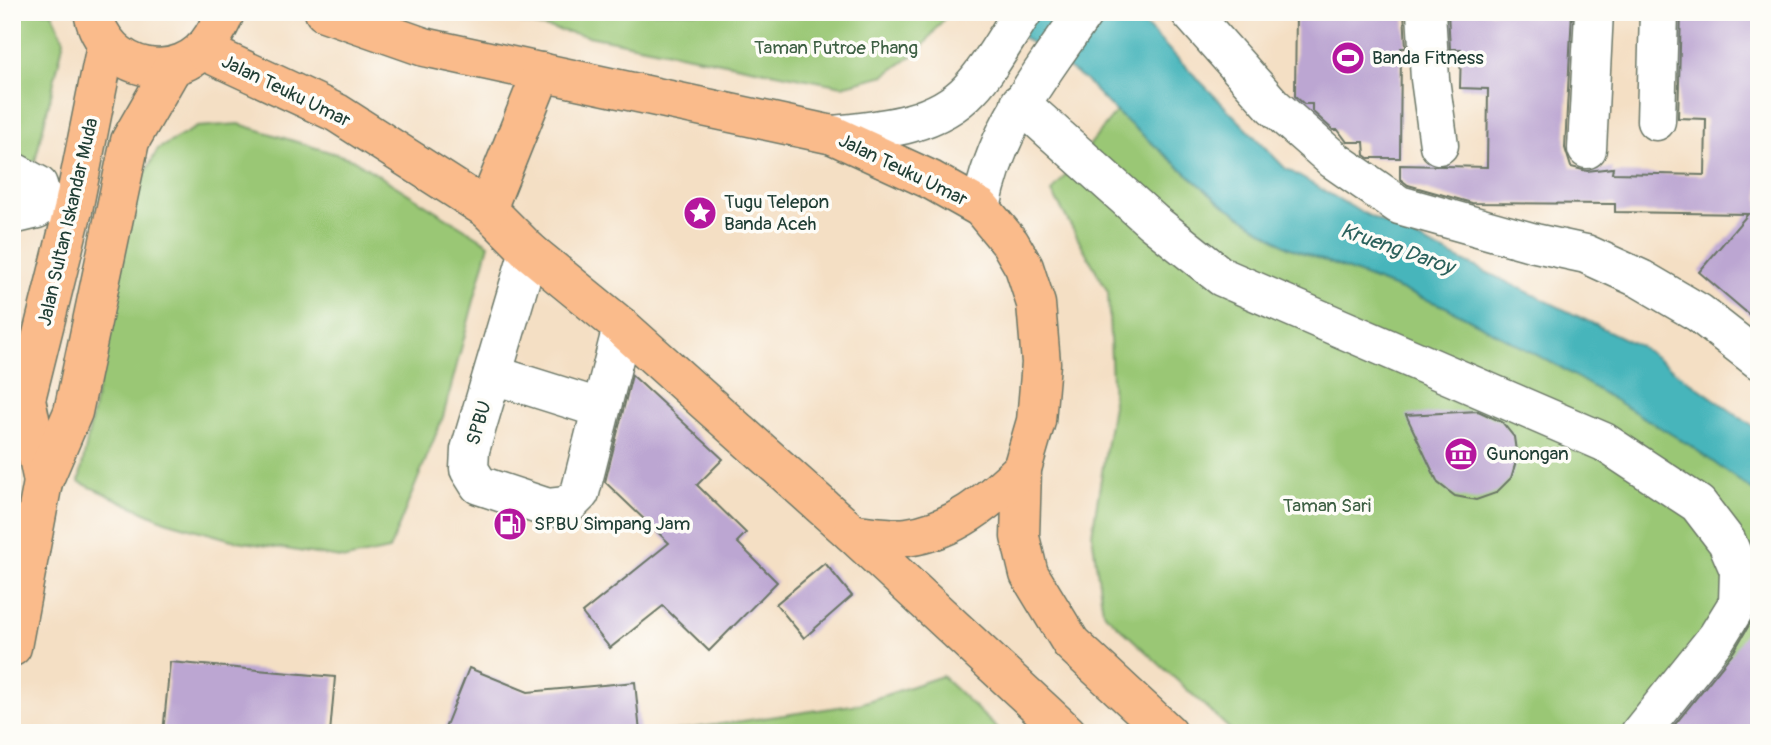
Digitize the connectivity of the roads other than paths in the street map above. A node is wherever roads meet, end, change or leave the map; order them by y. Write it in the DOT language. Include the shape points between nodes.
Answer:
graph roads {
  1 [pos="225,12"];
  2 [pos="324,12"];
  3 [pos="377,12"];
  4 [pos="1084,12"];
  5 [pos="1189,12"];
  6 [pos="1426,12"];
  7 [pos="1594,12"];
  8 [pos="1659,12"];
  9 [pos="1013,27"];
  10 [pos="100,28"];
  11 [pos="424,47"];
  12 [pos="188,60"];
  13 [pos="542,72"];
  14 [pos="1030,89"];
  15 [pos="1656,121"];
  16 [pos="833,135"];
  17 [pos="1439,145"];
  18 [pos="1587,149"];
  19 [pos="12,171"];
  20 [pos="981,208"];
  21 [pos="43,209"];
  22 [pos="487,209"];
  23 [pos="529,251"];
  24 [pos="622,327"];
  25 [pos="1759,360"];
  26 [pos="494,375"];
  27 [pos="19,397"];
  28 [pos="599,408"];
  29 [pos="73,412"];
  30 [pos="1022,469"];
  31 [pos="43,482"];
  32 [pos="853,534"];
  33 [pos="12,647"];
  34 [pos="1067,733"];
  35 [pos="1168,733"];
  36 [pos="1640,733"];
  1 -- 12 [label="highway, Jalan Sultan Iskandar Muda"];
  2 -- 11 [label="highway, Jalan Teuku Umar"];
  3 -- 11 [label="highway"];
  4 -- 14 [label="street"];
  5 -- 25 [label="street" via="1273,106 1334,160 1399,205 1586,254 1699,313"];
  6 -- 17 [label="street"];
  7 -- 18 [label="street"];
  8 -- 15 [label="street"];
  9 -- 16 [label="street" via="970,90 937,112 899,127"];
  10 -- 12 [label="highway, Jalan Teuku Umar" via="130,62 151,68"];
  10 -- 21 [label="highway, Jalan Sultan Iskandar Muda"];
  11 -- 13 [label="highway, Jalan Teuku Umar"];
  12 -- 22 [label="highway, Jalan Teuku Umar" via="337,113"];
  12 -- 29 [label="highway, Jalan Sultan Iskandar Muda" via="130,141"];
  13 -- 16 [label="highway, Jalan Teuku Umar"];
  13 -- 22 [label="highway"];
  14 -- 20 [label="street" via="1000,139"];
  14 -- 36 [label="street" via="1153,222 1222,277 1604,442 1698,504 1727,541 1739,570 1738,603 1717,637"];
  16 -- 20 [label="highway, Jalan Teuku Umar"];
  19 -- 21 [label="street" via="38,185"];
  20 -- 30 [label="highway, Jalan Teuku Umar" via="1020,259 1036,304 1041,363 1036,421"];
  21 -- 27 [label="highway, Jalan Sultan Iskandar Muda"];
  22 -- 23 [label="highway, Jalan Teuku Umar"];
  23 -- 24 [label="highway, Jalan Teuku Umar"];
  23 -- 26 [label="street, SPBU"];
  24 -- 28 [label="street, SPBU"];
  24 -- 32 [label="highway, Jalan Teuku Umar"];
  26 -- 28 [label="street"];
  26 -- 28 [label="street, SPBU" via="470,450 469,469 479,485 548,508 567,506 580,493"];
  27 -- 29 [label="street"];
  27 -- 31 [label="highway, Jalan Sultan Iskandar Muda"];
  29 -- 31 [label="highway, Jalan Sultan Iskandar Muda"];
  30 -- 32 [label="highway" via="987,503 944,527 906,537"];
  30 -- 35 [label="highway, Jalan Teuku Umar" via="1020,537 1029,574 1046,607 1070,643"];
  31 -- 33 [label="highway, Jalan Sultan Iskandar Muda"];
  32 -- 34 [label="highway, Jalan Teuku Umar"];
}
